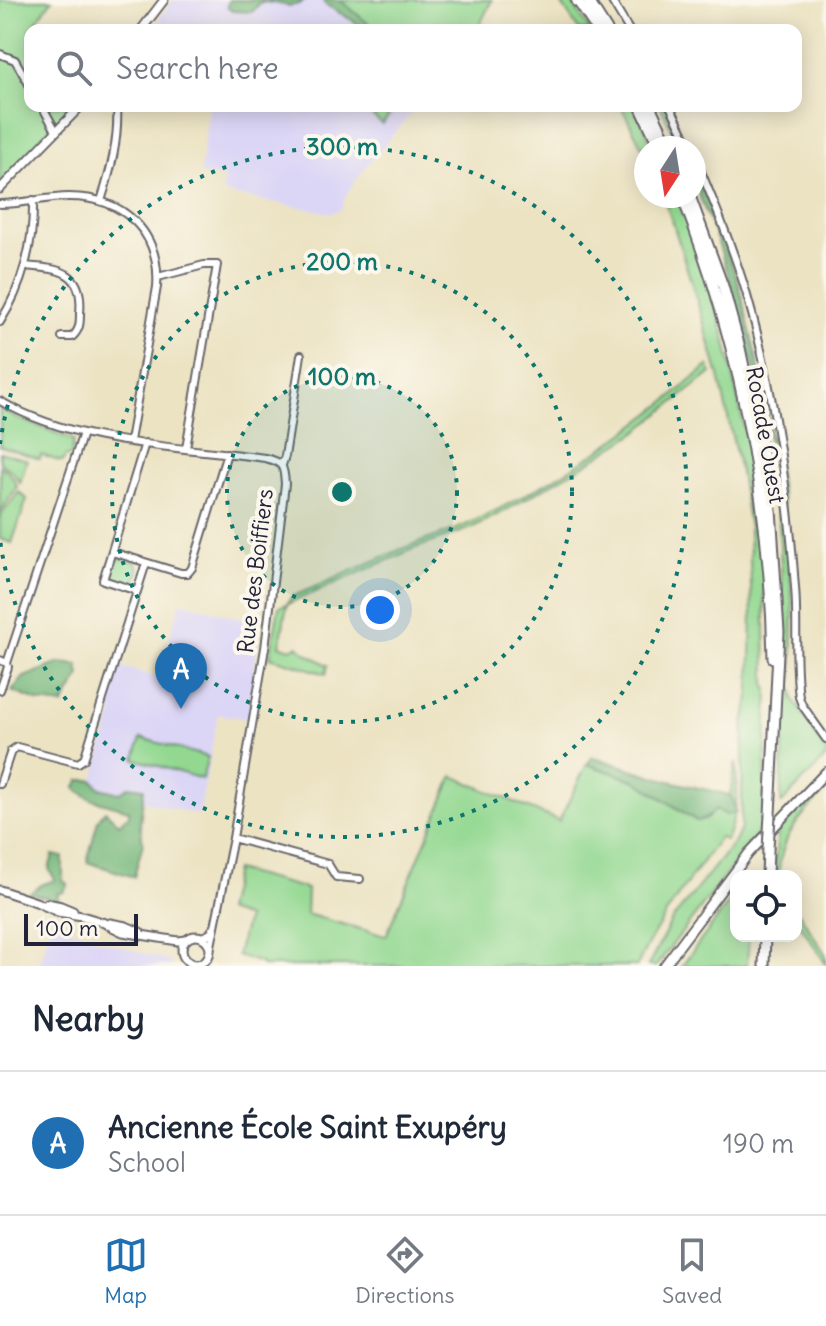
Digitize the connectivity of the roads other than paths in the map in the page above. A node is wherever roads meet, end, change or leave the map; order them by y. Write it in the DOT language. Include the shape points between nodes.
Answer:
graph roads {
  1 [pos="164,0"];
  2 [pos="580,0"];
  3 [pos="611,0"];
  4 [pos="146,24"];
  5 [pos="594,24"];
  6 [pos="602,24"];
  7 [pos="625,24"];
  8 [pos="0,54"];
  9 [pos="24,76"];
  10 [pos="45,112"];
  11 [pos="75,112"];
  12 [pos="117,112"];
  13 [pos="643,112"];
  14 [pos="653,112"];
  15 [pos="673,112"];
  16 [pos="56,131"];
  17 [pos="654,136"];
  18 [pos="664,136"];
  19 [pos="685,136"];
  20 [pos="706,184"];
  21 [pos="0,189"];
  22 [pos="33,200"];
  23 [pos="101,201"];
  24 [pos="0,204"];
  25 [pos="686,208"];
  26 [pos="694,208"];
  27 [pos="25,266"];
  28 [pos="158,277"];
  29 [pos="0,322"];
  30 [pos="62,337"];
  31 [pos="301,355"];
  32 [pos="0,401"];
  33 [pos="83,433"];
  34 [pos="130,441"];
  35 [pos="145,443"];
  36 [pos="186,448"];
  37 [pos="227,453"];
  38 [pos="282,465"];
  39 [pos="112,552"];
  40 [pos="146,563"];
  41 [pos="137,591"];
  42 [pos="3,661"];
  43 [pos="776,689"];
  44 [pos="0,690"];
  45 [pos="826,739"];
  46 [pos="3,764"];
  47 [pos="826,772"];
  48 [pos="0,784"];
  49 [pos="233,838"];
  50 [pos="767,870"];
  51 [pos="360,879"];
  52 [pos="0,890"];
  53 [pos="217,922"];
  54 [pos="150,937"];
  55 [pos="203,937"];
  56 [pos="186,940"];
  57 [pos="765,942"];
  58 [pos="210,951"];
  59 [pos="182,952"];
  60 [pos="190,964"];
  61 [pos="203,964"];
  62 [pos="664,966"];
  63 [pos="764,966"];
  1 -- 4 [label="street"];
  2 -- 5 [label="main road"];
  2 -- 6 [label="main road"];
  3 -- 7 [label="street"];
  8 -- 9 [label="street" via="15,60"];
  10 -- 16 [label="street"];
  11 -- 16 [label="street"];
  12 -- 23 [label="street" via="113,157"];
  13 -- 17 [label="main road"];
  14 -- 18 [label="main road"];
  15 -- 19 [label="street"];
  16 -- 21 [label="street"];
  20 -- 45 [label="street" via="740,273 767,376 794,577 799,697"];
  22 -- 23 [label="street"];
  22 -- 24 [label="street"];
  22 -- 27 [label="street"];
  23 -- 28 [label="street" via="140,227 152,248"];
  25 -- 43 [label="main road, Rocade Ouest" via="740,381 762,508"];
  26 -- 43 [label="main road, Rocade Ouest" via="723,286 762,453 778,591"];
  27 -- 29 [label="street"];
  27 -- 30 [label="street" via="60,271 78,284 79,329 72,337"];
  28 -- 34 [label="street"];
  28 -- 36 [label="street" via="217,265"];
  31 -- 38 [label="street"];
  32 -- 33 [label="street, Rue des Boiffiers"];
  33 -- 34 [label="street, Rue des Boiffiers"];
  33 -- 42 [label="street"];
  34 -- 35 [label="street, Rue des Boiffiers"];
  35 -- 36 [label="street, Rue des Boiffiers"];
  35 -- 39 [label="street"];
  36 -- 37 [label="street, Rue des Boiffiers"];
  37 -- 38 [label="street, Rue des Boiffiers"];
  37 -- 40 [label="street" via="191,571"];
  38 -- 49 [label="street, Rue des Boiffiers" via="285,484 265,648"];
  39 -- 40 [label="street"];
  39 -- 41 [label="street" via="103,580"];
  40 -- 41 [label="street"];
  41 -- 46 [label="street" via="84,759 78,763 17,747"];
  42 -- 44 [label="street" via="8,667"];
  43 -- 50 [label="main road, Rocade Ouest, bridge"];
  46 -- 48 [label="street"];
  47 -- 62 [label="main road" via="749,853"];
  49 -- 51 [label="street" via="328,864 336,877"];
  49 -- 53 [label="street, Rue des Boiffiers"];
  52 -- 54 [label="street"];
  53 -- 55 [label="street"];
  53 -- 58 [label="street, Rue des Boiffiers"];
  54 -- 56 [label="street"];
  54 -- 59 [label="street"];
  55 -- 56 [label="street"];
  55 -- 58 [label="street"];
  56 -- 59 [label="street"];
  57 -- 63 [label="main road"];
  58 -- 61 [label="street"];
  59 -- 60 [label="street"];
  60 -- 61 [label="street"];
}
